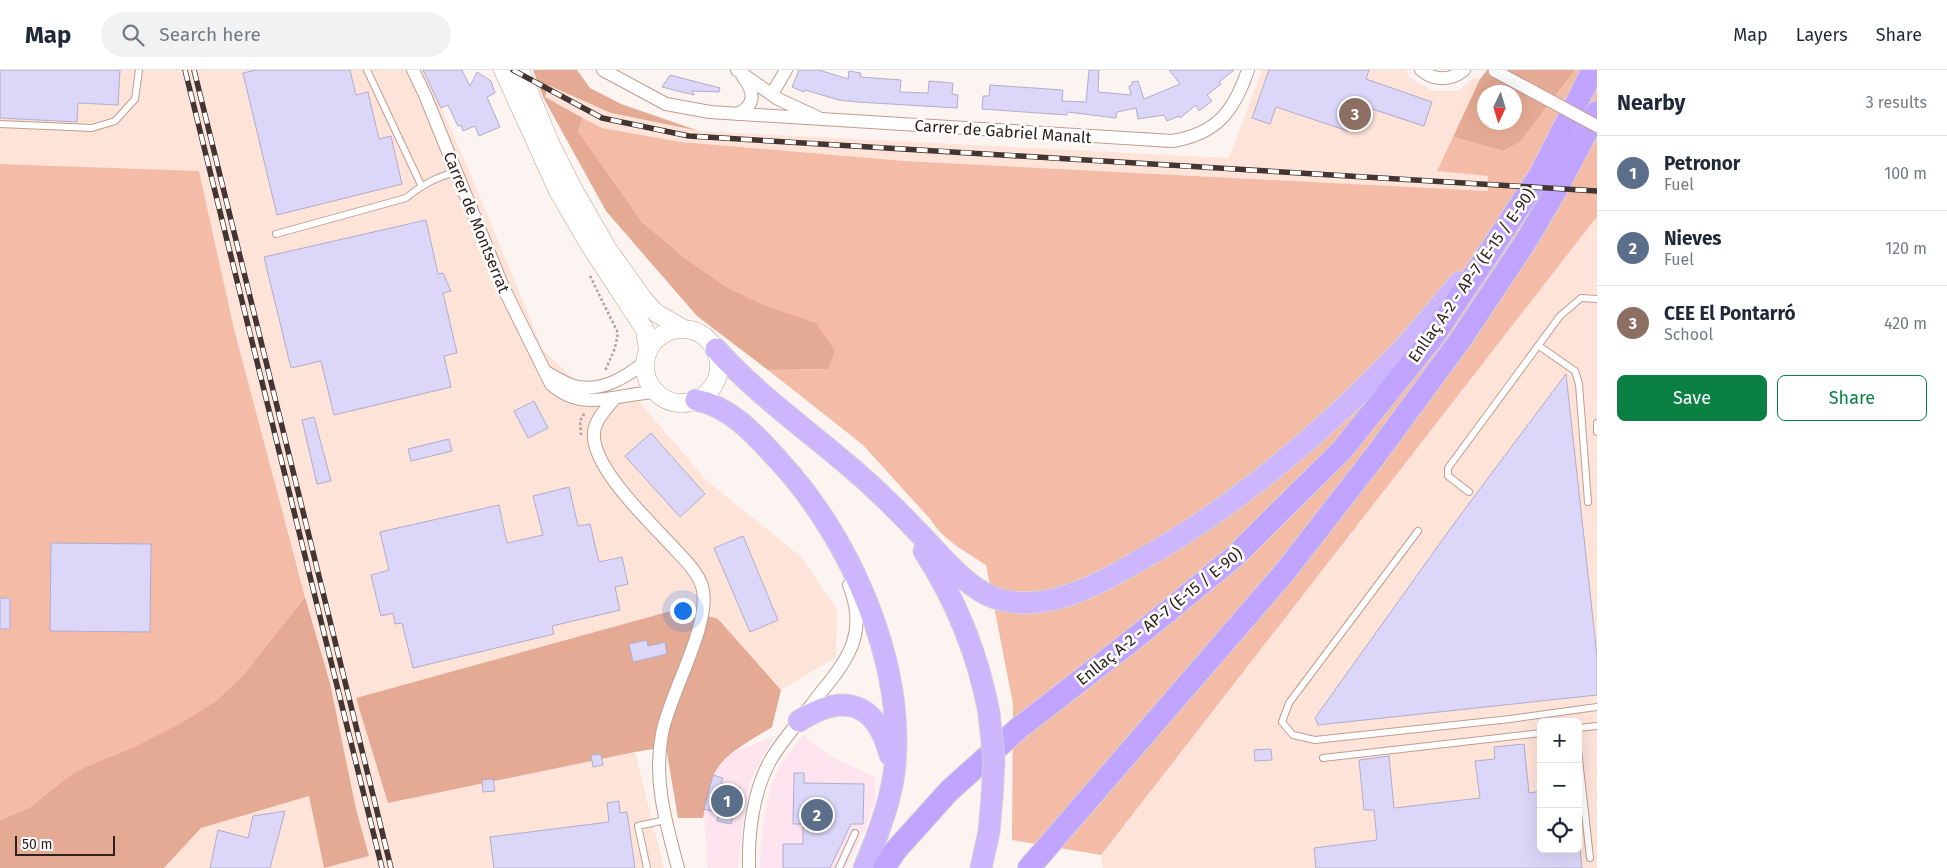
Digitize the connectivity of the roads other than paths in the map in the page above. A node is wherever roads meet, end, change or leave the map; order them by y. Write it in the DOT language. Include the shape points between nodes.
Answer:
graph roads {
  1 [pos="138,70"];
  2 [pos="367,70"];
  3 [pos="413,70"];
  4 [pos="503,70"];
  5 [pos="520,70"];
  6 [pos="603,70"];
  7 [pos="786,70"];
  8 [pos="1248,70"];
  9 [pos="1421,70"];
  10 [pos="1464,70"];
  11 [pos="1593,70"];
  12 [pos="738,71"];
  13 [pos="1494,71"];
  14 [pos="772,94"];
  15 [pos="1597,112"];
  16 [pos="737,114"];
  17 [pos="824,120"];
  18 [pos="0,124"];
  19 [pos="1597,126"];
  20 [pos="456,172"];
  21 [pos="422,185"];
  22 [pos="276,234"];
  23 [pos="1498,239"];
  24 [pos="1597,300"];
  25 [pos="684,328"];
  26 [pos="1538,346"];
  27 [pos="716,350"];
  28 [pos="647,357"];
  29 [pos="546,372"];
  30 [pos="657,392"];
  31 [pos="616,398"];
  32 [pos="696,400"];
  33 [pos="1597,423"];
  34 [pos="1597,432"];
  35 [pos="872,487"];
  36 [pos="1469,492"];
  37 [pos="1588,502"];
  38 [pos="1418,531"];
  39 [pos="836,540"];
  40 [pos="1597,707"];
  41 [pos="799,721"];
  42 [pos="1597,726"];
  43 [pos="1582,728"];
  44 [pos="1537,732"];
  45 [pos="1323,758"];
  46 [pos="1579,763"];
  47 [pos="894,773"];
  48 [pos="665,820"];
  49 [pos="855,833"];
  50 [pos="1590,858"];
  51 [pos="749,867"];
  52 [pos="646,868"];
  53 [pos="678,868"];
  54 [pos="839,868"];
  55 [pos="864,868"];
  56 [pos="884,868"];
  57 [pos="981,868"];
  58 [pos="1029,868"];
  1 -- 18 [label="lane" via="135,100 114,121 92,128"];
  2 -- 21 [label="lane"];
  3 -- 20 [label="street, Carrer de Montserrat"];
  4 -- 28 [label="main road" via="551,178 587,241 645,330"];
  5 -- 25 [label="main road" via="550,143 607,248 656,313"];
  6 -- 16 [label="street" via="666,104"];
  7 -- 14 [label="street"];
  8 -- 17 [label="street, Carrer de Gabriel Manalt" via="1235,102 1221,120 1201,134 1172,142"];
  9 -- 10 [label="street" via="1442,78 1459,75"];
  11 -- 23 [label="highway, Enllaç A-2 - AP-7 (E-15 / E-90)" via="1541,174"];
  12 -- 14 [label="street, Carrer de Gabriel Manalt"];
  12 -- 16 [label="street" via="751,88 752,97 748,106"];
  13 -- 19 [label="street, bridge"];
  14 -- 17 [label="street, Carrer de Gabriel Manalt"];
  15 -- 58 [label="highway, Enllaç A-2 - AP-7 (E-15 / E-90)" via="1526,241 1461,338 1375,456 1284,573"];
  16 -- 17 [label="street"];
  20 -- 21 [label="lane"];
  20 -- 29 [label="street, Carrer de Montserrat" via="503,287"];
  21 -- 22 [label="lane" via="406,198"];
  23 -- 35 [label="highway" via="1398,353 1296,451 1242,494 1166,546 1103,582 1059,599 1024,603 994,598 970,584"];
  23 -- 56 [label="highway, Enllaç A-2 - AP-7 (E-15 / E-90)" via="1435,334 1342,450 1235,556 1019,728 949,791 895,851"];
  24 -- 26 [label="lane" via="1581,298 1560,316"];
  25 -- 27 [label="main road" via="703,334"];
  25 -- 28 [label="main road" via="666,332 652,344"];
  26 -- 36 [label="lane" via="1448,468 1448,476"];
  26 -- 37 [label="lane" via="1575,371 1579,384"];
  27 -- 32 [label="main road" via="720,369 717,379 705,395"];
  27 -- 35 [label="highway" via="752,386"];
  28 -- 29 [label="street" via="630,374 598,386 573,385"];
  28 -- 30 [label="main road" via="646,375"];
  29 -- 31 [label="street, Carrer de Montserrat" via="551,384 560,392 577,399"];
  30 -- 31 [label="street, Carrer de Montserrat"];
  30 -- 32 [label="main road" via="678,403"];
  31 -- 48 [label="street" via="600,416 594,432 604,467 688,564 704,594 702,618 662,732 658,778"];
  32 -- 39 [label="highway" via="711,403 730,413 759,440 789,471"];
  33 -- 34 [label="lane"];
  35 -- 57 [label="highway, bridge" via="923,551 951,598 978,666 989,713 994,761 989,832"];
  38 -- 40 [label="lane" via="1289,703 1282,722 1293,735 1316,740"];
  39 -- 41 [label="street" via="837,554 857,612 855,642 845,662"];
  39 -- 47 [label="highway" via="868,602 886,658 895,718"];
  41 -- 47 [label="highway" via="830,706 860,708 876,720 882,730"];
  41 -- 51 [label="street" via="770,760 760,783"];
  42 -- 43 [label="lane"];
  44 -- 45 [label="lane"];
  46 -- 50 [label="lane"];
  47 -- 55 [label="highway" via="886,810"];
  48 -- 52 [label="lane" via="638,826"];
  48 -- 53 [label="street"];
  49 -- 54 [label="lane"];
}
